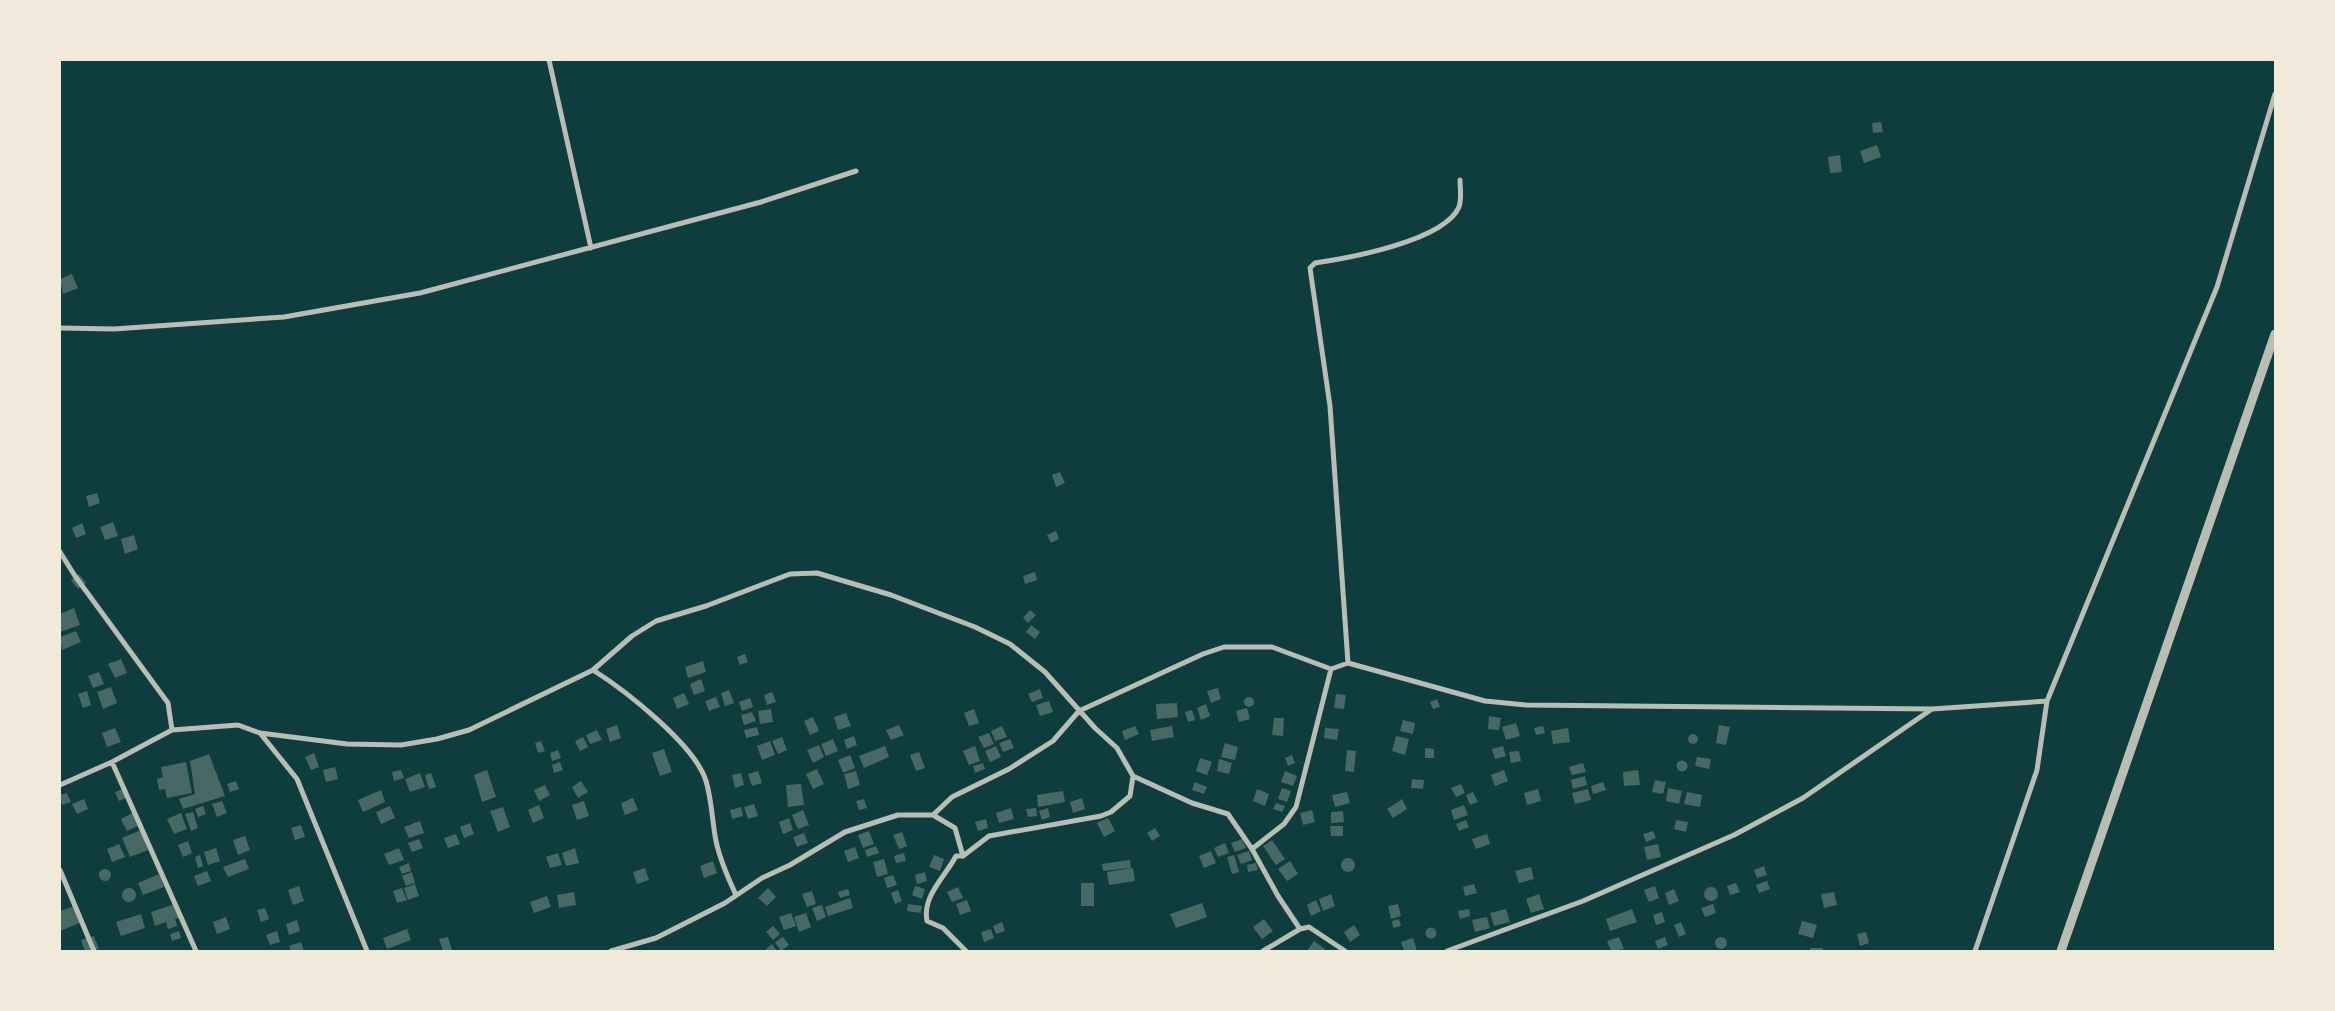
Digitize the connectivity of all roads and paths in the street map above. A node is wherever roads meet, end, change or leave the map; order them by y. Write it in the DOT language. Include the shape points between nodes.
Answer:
graph roads {
  1 [pos="549,60"];
  2 [pos="2275,94"];
  3 [pos="856,171"];
  4 [pos="1460,180"];
  5 [pos="591,248"];
  6 [pos="60,328"];
  7 [pos="2275,334"];
  8 [pos="60,552"];
  9 [pos="1348,663"];
  10 [pos="1331,669"];
  11 [pos="593,670"];
  12 [pos="2047,701"];
  13 [pos="1932,710"];
  14 [pos="1080,712"];
  15 [pos="172,730"];
  16 [pos="260,733"];
  17 [pos="112,762"];
  18 [pos="1133,776"];
  19 [pos="60,785"];
  20 [pos="933,815"];
  21 [pos="1252,849"];
  22 [pos="963,856"];
  23 [pos="60,870"];
  24 [pos="736,895"];
  25 [pos="1300,929"];
  26 [pos="1976,950"];
  27 [pos="94,951"];
  28 [pos="196,951"];
  29 [pos="366,951"];
  30 [pos="611,951"];
  31 [pos="966,951"];
  32 [pos="1263,951"];
  33 [pos="1345,951"];
  34 [pos="1447,951"];
  35 [pos="2061,951"];
  1 -- 5 [label="street"];
  2 -- 12 [label="street" via="2217,287"];
  3 -- 5 [label="street" via="761,202"];
  4 -- 9 [label="street" via="1459,208 1437,229 1377,252 1315,263 1310,268 1330,406"];
  5 -- 6 [label="street" via="420,293 284,317 114,329"];
  7 -- 35 [label="street"];
  8 -- 15 [label="street" via="168,703"];
  9 -- 10 [label="street"];
  9 -- 13 [label="street" via="1485,701 1526,705"];
  10 -- 14 [label="street" via="1272,647 1224,647 1159,673"];
  10 -- 21 [label="street" via="1296,807 1284,824"];
  11 -- 14 [label="street" via="632,636 656,621 790,574 817,573 891,594 1010,644 1046,672"];
  11 -- 16 [label="street" via="486,722 437,739 400,745 347,744"];
  11 -- 24 [label="street" via="621,688 695,759 705,780 716,843"];
  12 -- 13 [label="street"];
  12 -- 26 [label="street" via="2037,770"];
  13 -- 34 [label="street" via="1804,798 1734,835 1584,901"];
  14 -- 18 [label="street" via="1117,748"];
  14 -- 20 [label="street" via="1053,741 1009,769 952,797"];
  15 -- 16 [label="street" via="238,725"];
  15 -- 17 [label="street"];
  16 -- 29 [label="street" via="297,779"];
  17 -- 19 [label="street"];
  17 -- 28 [label="street"];
  18 -- 21 [label="street" via="1192,803 1228,814"];
  18 -- 22 [label="street" via="1130,796 1106,814 989,836"];
  20 -- 22 [label="street" via="955,828"];
  20 -- 24 [label="street" via="898,815 853,828"];
  21 -- 25 [label="street"];
  22 -- 31 [label="street" via="956,856 925,908 927,921 943,928"];
  23 -- 27 [label="street"];
  24 -- 30 [label="street" via="656,938"];
  25 -- 32 [label="street"];
  25 -- 33 [label="street" via="1310,927"];
}
